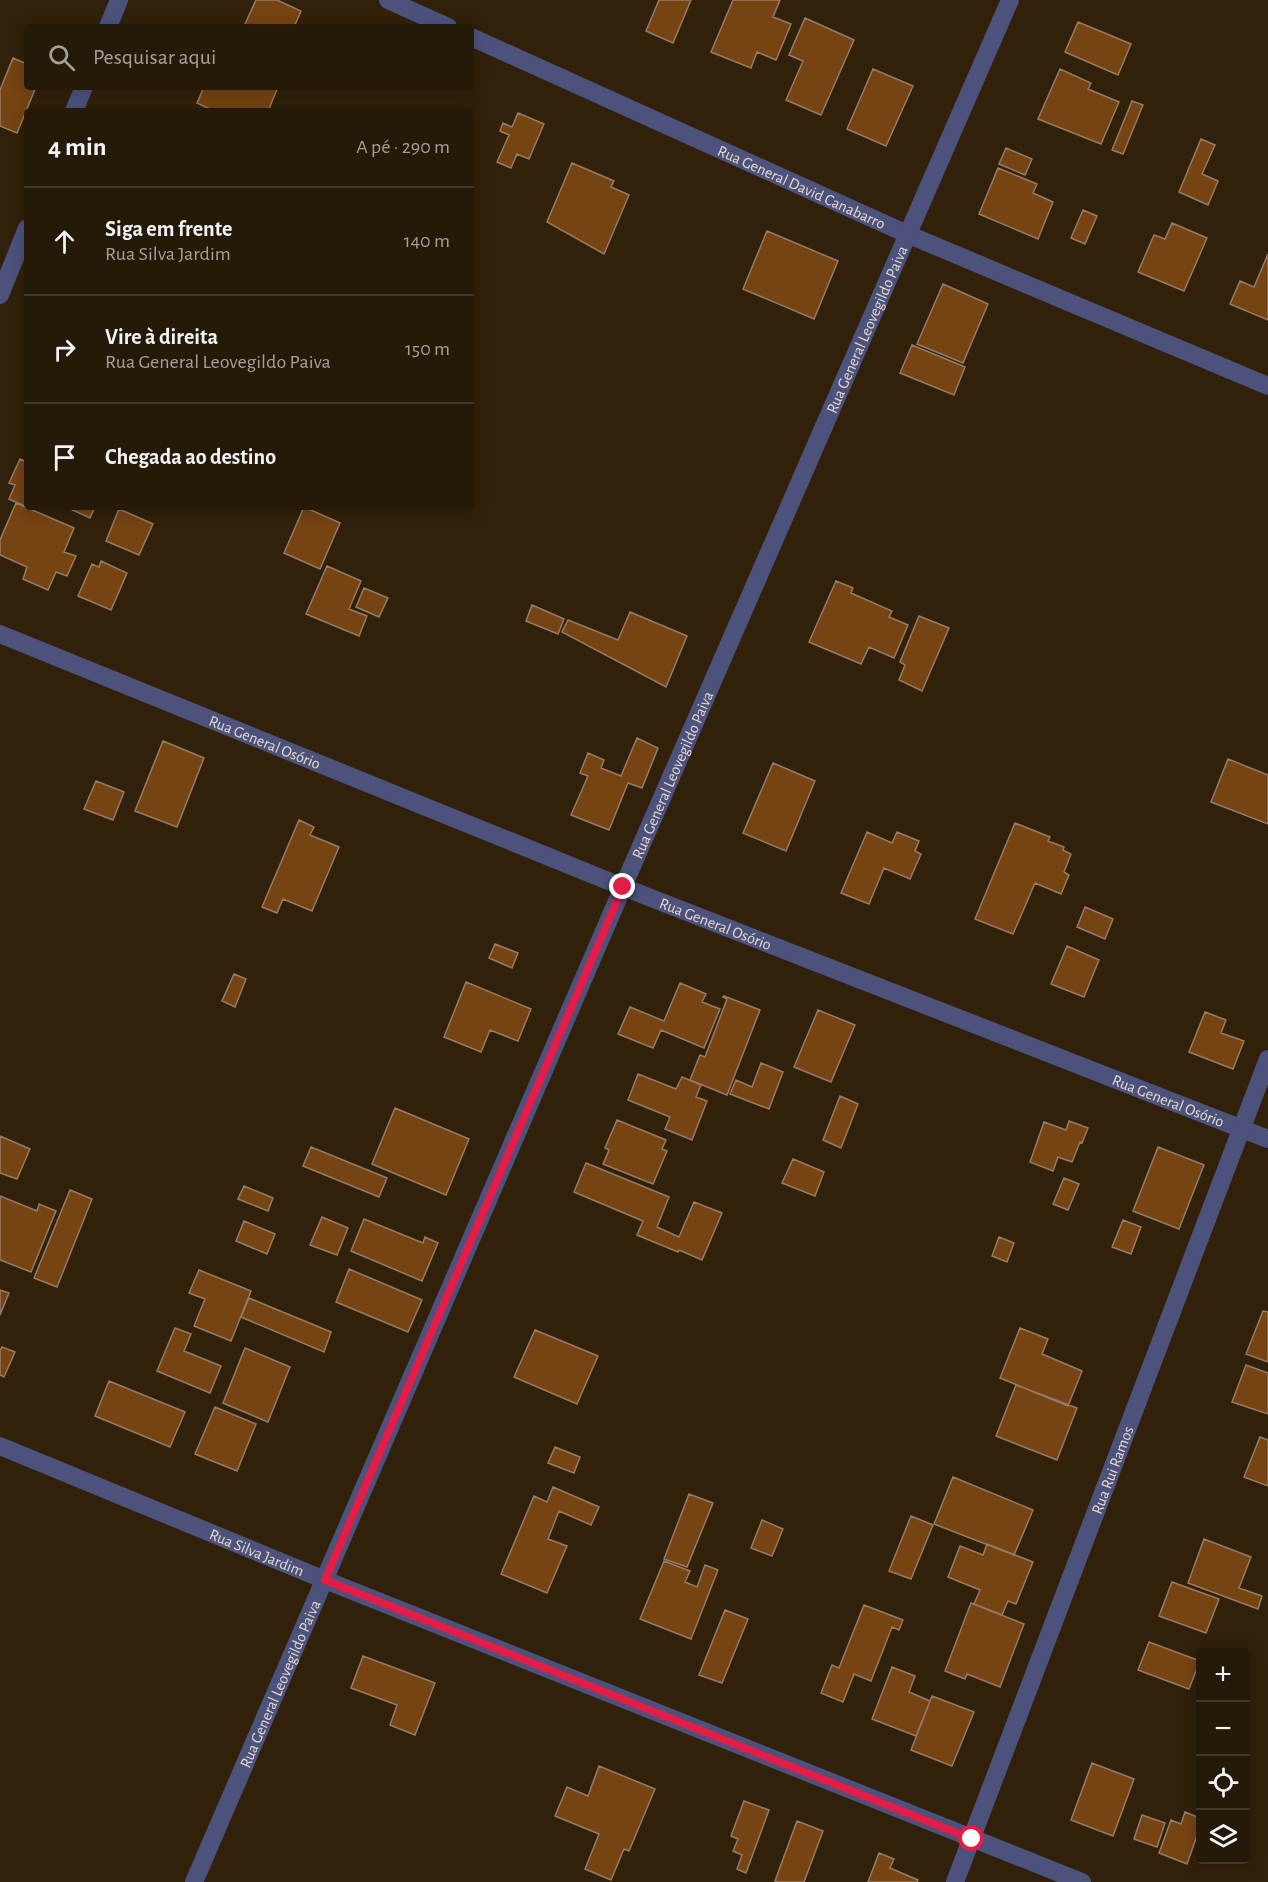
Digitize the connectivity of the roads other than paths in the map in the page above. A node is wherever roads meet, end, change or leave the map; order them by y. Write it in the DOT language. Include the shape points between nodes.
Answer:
graph roads {
  1 [pos="119,0"];
  2 [pos="388,0"];
  3 [pos="1010,0"];
  4 [pos="109,24"];
  5 [pos="441,24"];
  6 [pos="474,39"];
  7 [pos="83,90"];
  8 [pos="75,108"];
  9 [pos="907,234"];
  10 [pos="24,235"];
  11 [pos="0,295"];
  12 [pos="1268,386"];
  13 [pos="0,634"];
  14 [pos="623,887"];
  15 [pos="1268,1059"];
  16 [pos="1241,1128"];
  17 [pos="1268,1139"];
  18 [pos="0,1446"];
  19 [pos="325,1580"];
  20 [pos="972,1839"];
  21 [pos="194,1882"];
  22 [pos="955,1882"];
  23 [pos="1082,1882"];
  1 -- 4 [label="street"];
  2 -- 5 [label="street"];
  3 -- 9 [label="street, Rua General Leovegildo Paiva"];
  6 -- 9 [label="street, Rua General David Canabarro"];
  7 -- 8 [label="street"];
  9 -- 12 [label="street, Rua General David Canabarro"];
  9 -- 14 [label="street, Rua General Leovegildo Paiva"];
  10 -- 11 [label="street"];
  13 -- 14 [label="street, Rua General Osório"];
  14 -- 16 [label="street, Rua General Osório"];
  14 -- 19 [label="street, Rua General Leovegildo Paiva"];
  15 -- 16 [label="street, Rua Rui Ramos"];
  16 -- 17 [label="street, Rua General Osório"];
  16 -- 20 [label="street, Rua Rui Ramos"];
  18 -- 19 [label="street, Rua Silva Jardim"];
  19 -- 20 [label="street, Rua Silva Jardim"];
  19 -- 21 [label="street, Rua General Leovegildo Paiva"];
  20 -- 22 [label="street, Rua Rui Ramos"];
  20 -- 23 [label="street, Rua Silva Jardim"];
}
